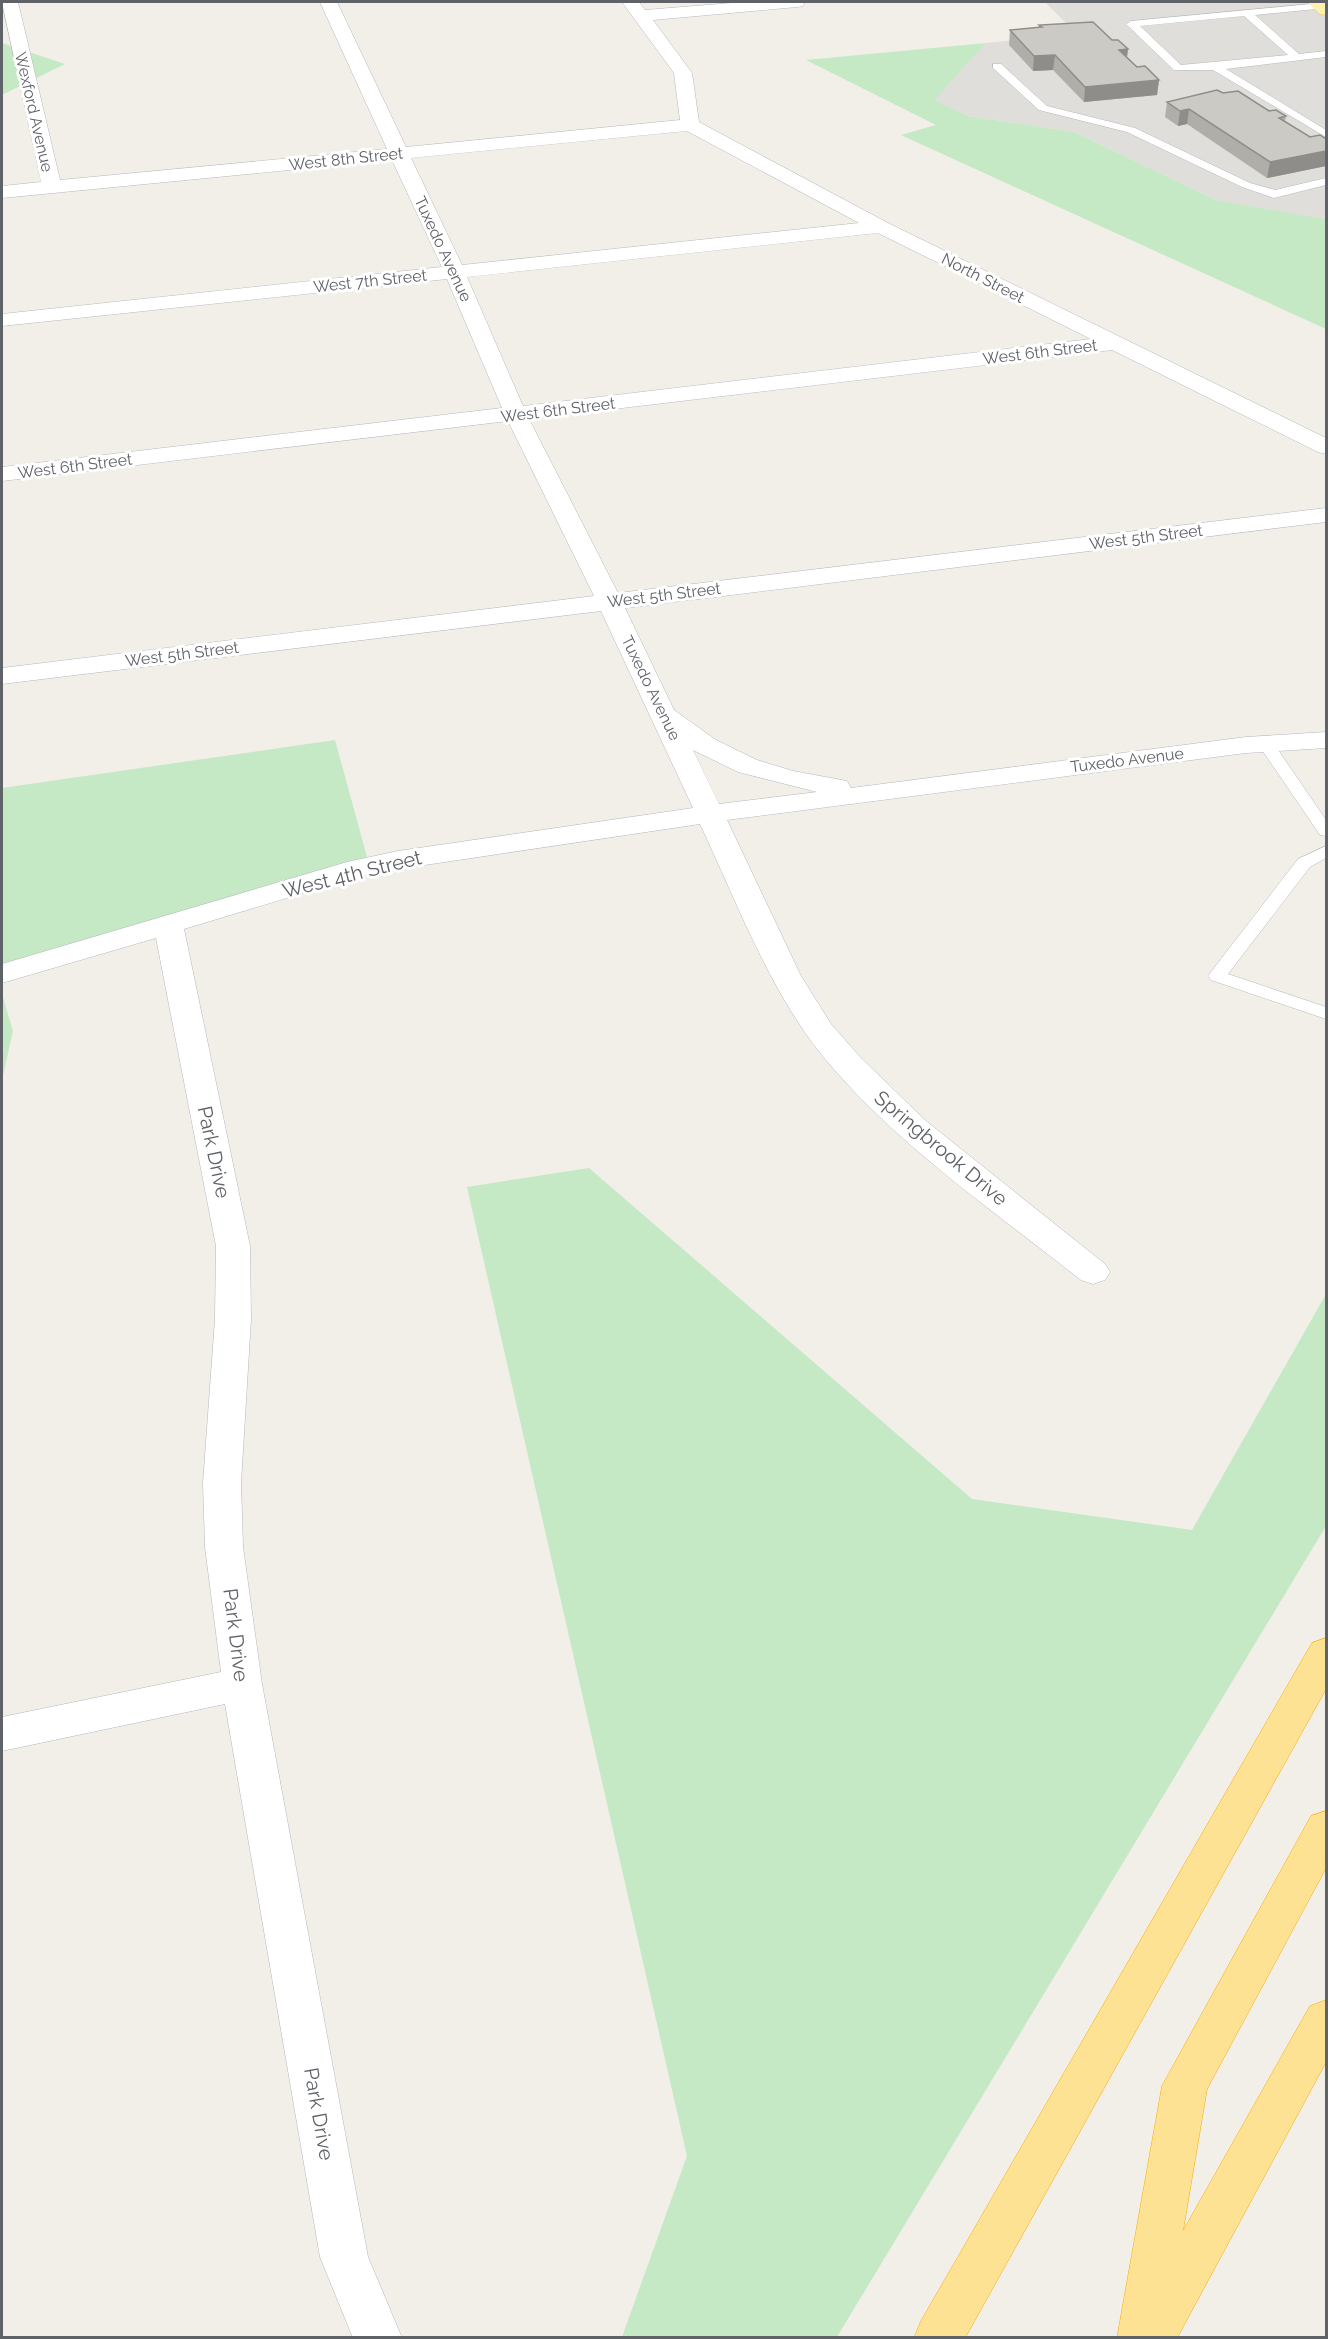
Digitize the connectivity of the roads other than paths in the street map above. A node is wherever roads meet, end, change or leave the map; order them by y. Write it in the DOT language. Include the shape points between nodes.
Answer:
graph roads {
  1 [pos="9,2"];
  2 [pos="328,2"];
  3 [pos="796,2"];
  4 [pos="1322,6"];
  5 [pos="635,9"];
  6 [pos="1246,13"];
  7 [pos="1326,54"];
  8 [pos="1296,57"];
  9 [pos="997,66"];
  10 [pos="1215,67"];
  11 [pos="690,124"];
  12 [pos="1326,135"];
  13 [pos="400,153"];
  14 [pos="1326,182"];
  15 [pos="52,188"];
  16 [pos="2,192"];
  17 [pos="881,227"];
  18 [pos="454,272"];
  19 [pos="2,321"];
  20 [pos="1114,343"];
  21 [pos="516,415"];
  22 [pos="1326,447"];
  23 [pos="2,474"];
  24 [pos="1326,515"];
  25 [pos="610,602"];
  26 [pos="2,676"];
  27 [pos="659,704"];
  28 [pos="1326,740"];
  29 [pos="1266,744"];
  30 [pos="905,789"];
  31 [pos="711,814"];
  32 [pos="1326,831"];
  33 [pos="1326,851"];
  34 [pos="168,925"];
  35 [pos="2,974"];
  36 [pos="1326,1014"];
  37 [pos="1093,1272"];
  38 [pos="1326,1654"];
  39 [pos="242,1684"];
  40 [pos="2,1734"];
  41 [pos="1326,1829"];
  42 [pos="1326,2020"];
  43 [pos="378,2337"];
  44 [pos="938,2337"];
  45 [pos="1141,2337"];
  46 [pos="1150,2337"];
  1 -- 15 [label="street, Wexford Avenue"];
  2 -- 13 [label="street, Tuxedo Avenue"];
  3 -- 5 [label="street"];
  4 -- 6 [label="lane"];
  5 -- 11 [label="street" via="683,73"];
  6 -- 8 [label="lane"];
  6 -- 10 [label="lane" via="1131,24 1178,68"];
  7 -- 8 [label="lane"];
  8 -- 10 [label="lane"];
  9 -- 14 [label="lane" via="1043,108 1131,130 1246,185 1274,194"];
  10 -- 12 [label="lane"];
  11 -- 13 [label="street, West 8th Street"];
  11 -- 17 [label="street, North Street"];
  13 -- 15 [label="street, West 8th Street"];
  13 -- 18 [label="street, Tuxedo Avenue"];
  15 -- 16 [label="street, West 8th Street"];
  17 -- 18 [label="street, West 7th Street"];
  17 -- 20 [label="street, North Street"];
  18 -- 19 [label="street, West 7th Street"];
  18 -- 21 [label="street, Tuxedo Avenue"];
  20 -- 21 [label="street, West 6th Street"];
  20 -- 22 [label="street, North Street"];
  21 -- 23 [label="street, West 6th Street"];
  21 -- 25 [label="street, Tuxedo Avenue"];
  24 -- 25 [label="street, West 5th Street"];
  25 -- 26 [label="street, West 5th Street"];
  25 -- 27 [label="street, Tuxedo Avenue"];
  27 -- 30 [label="street" via="678,725 711,750 750,767 851,790"];
  27 -- 31 [label="street, Tuxedo Avenue"];
  28 -- 29 [label="street, Tuxedo Avenue"];
  29 -- 30 [label="street, Tuxedo Avenue"];
  29 -- 32 [label="lane"];
  30 -- 31 [label="street, Tuxedo Avenue"];
  31 -- 34 [label="street, West 4th Street" via="398,860 347,871"];
  31 -- 37 [label="street, Springbrook Drive" via="786,976 818,1029 904,1122"];
  33 -- 36 [label="lane" via="1304,863 1217,976"];
  34 -- 35 [label="street, West 4th Street"];
  34 -- 39 [label="street, Park Drive" via="233,1246 233,1319 222,1483 224,1547"];
  38 -- 44 [label="highway"];
  39 -- 40 [label="street"];
  39 -- 43 [label="street, Park Drive" via="344,2257"];
  41 -- 45 [label="highway" via="1185,2086"];
  42 -- 46 [label="highway"];
}
